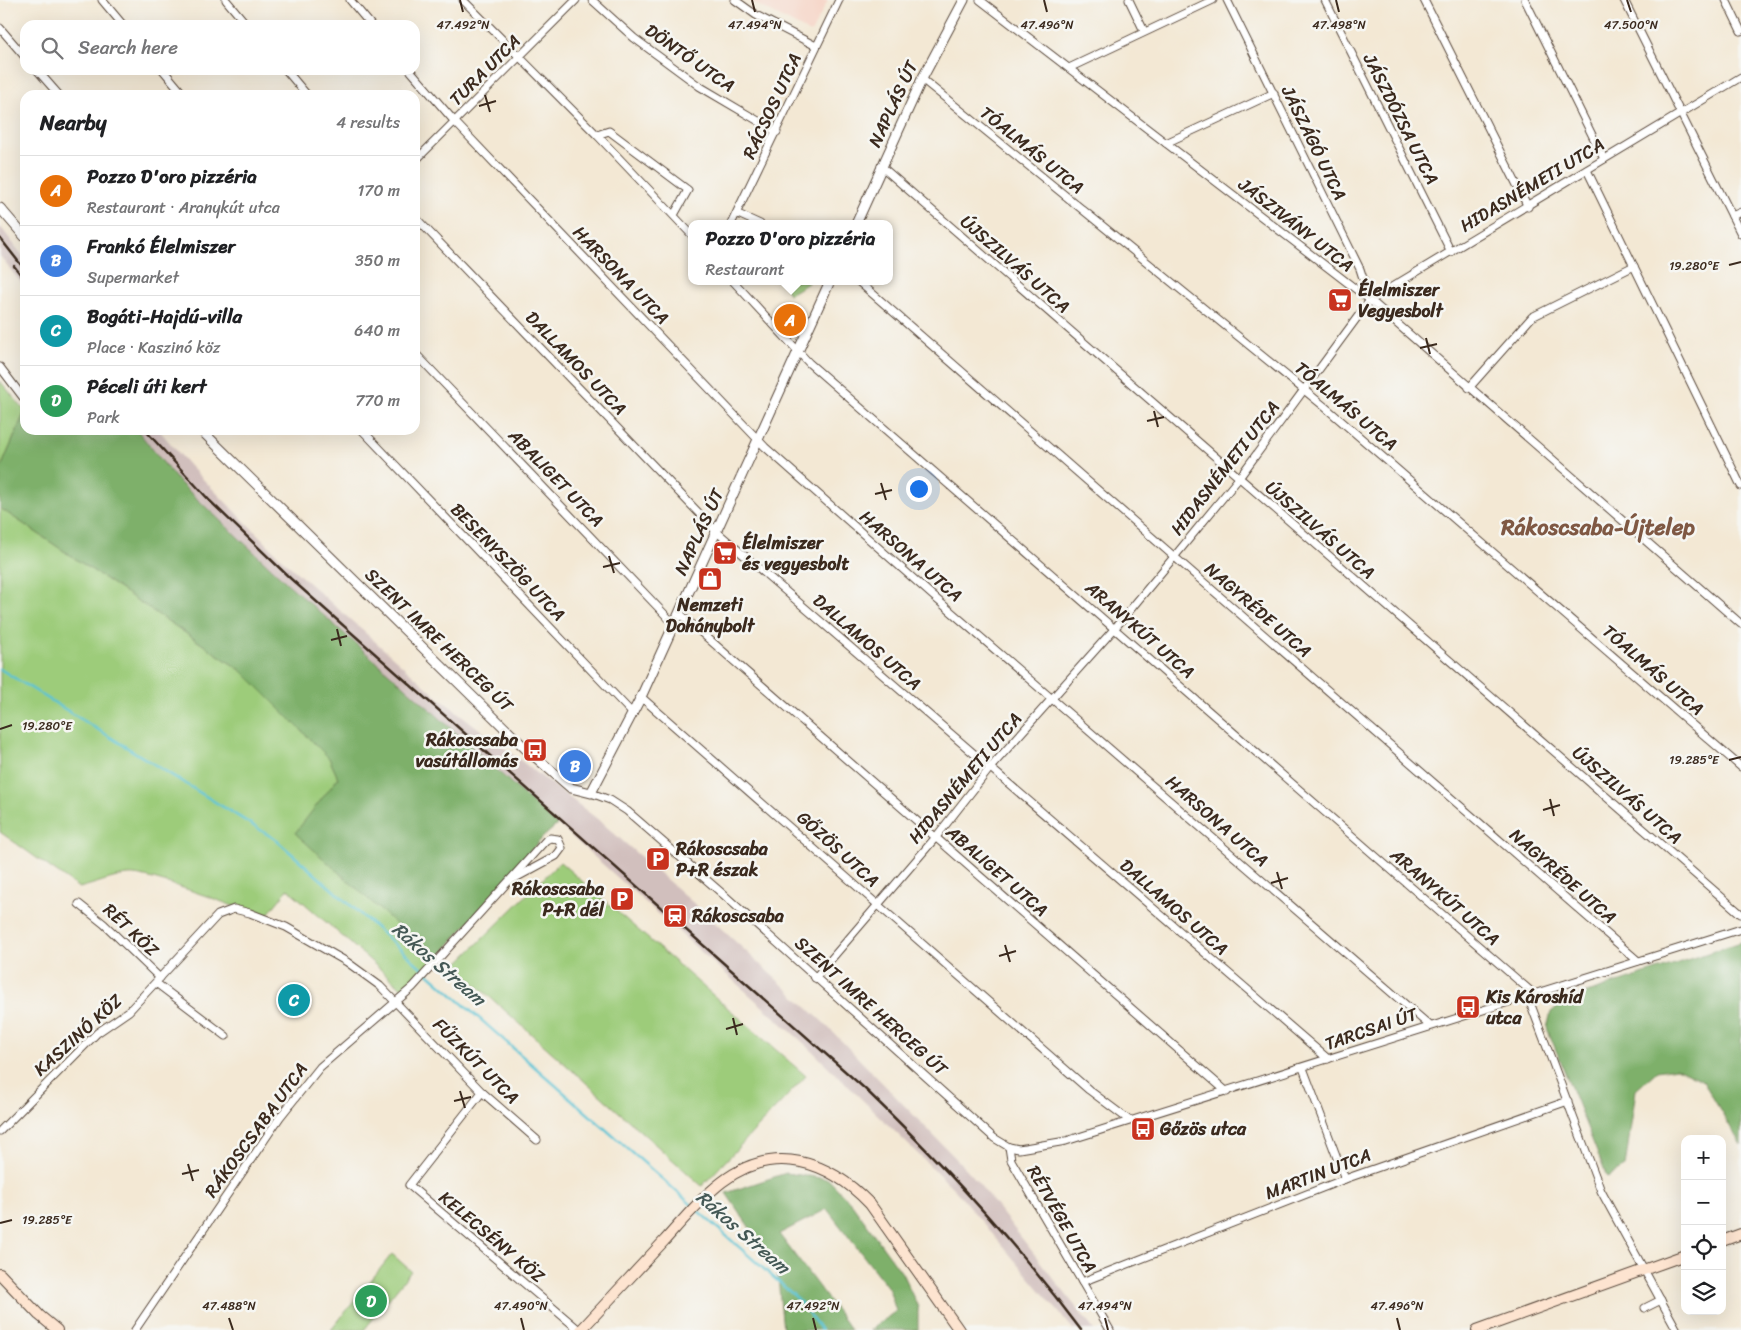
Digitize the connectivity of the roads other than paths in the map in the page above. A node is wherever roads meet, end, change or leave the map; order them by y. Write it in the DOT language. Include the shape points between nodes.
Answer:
graph roads {
  1 [pos="102,0"];
  2 [pos="226,0"];
  3 [pos="350,0"];
  4 [pos="463,0"];
  5 [pos="576,0"];
  6 [pos="592,0"];
  7 [pos="734,0"];
  8 [pos="839,0"];
  9 [pos="964,0"];
  10 [pos="980,0"];
  11 [pos="1129,0"];
  12 [pos="1213,0"];
  13 [pos="1227,0"];
  14 [pos="1324,0"];
  15 [pos="1424,0"];
  16 [pos="1525,0"];
  17 [pos="1624,0"];
  18 [pos="1726,0"];
  19 [pos="119,20"];
  20 [pos="243,20"];
  21 [pos="367,20"];
  22 [pos="0,28"];
  23 [pos="1144,31"];
  24 [pos="1741,32"];
  25 [pos="816,46"];
  26 [pos="20,50"];
  27 [pos="520,57"];
  28 [pos="1069,68"];
  29 [pos="41,75"];
  30 [pos="167,75"];
  31 [pos="290,75"];
  32 [pos="414,75"];
  33 [pos="1741,77"];
  34 [pos="922,80"];
  35 [pos="55,90"];
  36 [pos="180,90"];
  37 [pos="303,90"];
  38 [pos="1274,93"];
  39 [pos="1681,113"];
  40 [pos="455,122"];
  41 [pos="777,132"];
  42 [pos="597,135"];
  43 [pos="1166,142"];
  44 [pos="420,156"];
  45 [pos="1604,159"];
  46 [pos="881,166"];
  47 [pos="1588,170"];
  48 [pos="1528,207"];
  49 [pos="0,208"];
  50 [pos="1741,212"];
  51 [pos="738,214"];
  52 [pos="674,215"];
  53 [pos="1732,216"];
  54 [pos="734,220"];
  55 [pos="751,220"];
  56 [pos="858,220"];
  57 [pos="420,222"];
  58 [pos="20,231"];
  59 [pos="688,231"];
  60 [pos="1741,234"];
  61 [pos="1451,252"];
  62 [pos="1634,266"];
  63 [pos="737,285"];
  64 [pos="828,285"];
  65 [pos="863,285"];
  66 [pos="1370,300"];
  67 [pos="798,352"];
  68 [pos="420,358"];
  69 [pos="0,367"];
  70 [pos="1469,388"];
  71 [pos="1305,390"];
  72 [pos="20,393"];
  73 [pos="206,435"];
  74 [pos="367,435"];
  75 [pos="758,441"];
  76 [pos="1239,478"];
  77 [pos="1741,486"];
  78 [pos="717,532"];
  79 [pos="1174,557"];
  80 [pos="680,614"];
  81 [pos="674,624"];
  82 [pos="1741,624"];
  83 [pos="1116,628"];
  84 [pos="641,697"];
  85 [pos="1053,698"];
  86 [pos="633,714"];
  87 [pos="1741,767"];
  88 [pos="990,768"];
  89 [pos="591,793"];
  90 [pos="936,837"];
  91 [pos="508,882"];
  92 [pos="876,903"];
  93 [pos="80,904"];
  94 [pos="1741,914"];
  95 [pos="1741,929"];
  96 [pos="1638,961"];
  97 [pos="815,978"];
  98 [pos="158,981"];
  99 [pos="1531,996"];
  100 [pos="395,1001"];
  101 [pos="1429,1025"];
  102 [pos="226,1036"];
  103 [pos="1328,1059"];
  104 [pos="1303,1068"];
  105 [pos="482,1092"];
  106 [pos="1227,1092"];
  107 [pos="1568,1101"];
  108 [pos="1129,1120"];
  109 [pos="0,1130"];
  110 [pos="537,1140"];
  111 [pos="1009,1147"];
  112 [pos="1345,1179"];
  113 [pos="1741,1234"];
  114 [pos="1726,1240"];
  115 [pos="1681,1256"];
  116 [pos="1644,1270"];
  117 [pos="0,1274"];
  118 [pos="1082,1282"];
  119 [pos="1661,1300"];
  120 [pos="1644,1308"];
  121 [pos="57,1330"];
  122 [pos="135,1330"];
  123 [pos="580,1330"];
  124 [pos="960,1330"];
  125 [pos="1110,1330"];
  126 [pos="1477,1330"];
  127 [pos="1677,1330"];
  1 -- 19 [label="street"];
  2 -- 20 [label="street"];
  3 -- 21 [label="street"];
  4 -- 27 [label="street"];
  5 -- 27 [label="street, TURA UTCA"];
  6 -- 41 [label="street, DÖNTŐ UTCA" via="634,38 699,86"];
  7 -- 25 [label="street"];
  8 -- 25 [label="street, RÁCSOS UTCA"];
  9 -- 34 [label="street, NAPLÁS ÚT"];
  10 -- 28 [label="street, JÁSZIVÁNY UTCA"];
  11 -- 23 [label="street"];
  12 -- 23 [label="street"];
  13 -- 38 [label="street, JÁSZÁGÓ UTCA"];
  14 -- 61 [label="street, JÁSZDÓZSA UTCA"];
  15 -- 48 [label="street"];
  16 -- 45 [label="street"];
  17 -- 39 [label="street"];
  18 -- 24 [label="street"];
  22 -- 26 [label="street"];
  23 -- 28 [label="street"];
  25 -- 41 [label="street, RÁCSOS UTCA"];
  27 -- 40 [label="street, TURA UTCA"];
  27 -- 42 [label="street"];
  28 -- 43 [label="street, JÁSZIVÁNY UTCA"];
  29 -- 35 [label="street"];
  30 -- 36 [label="street"];
  31 -- 37 [label="street"];
  32 -- 40 [label="street, HARSONA UTCA"];
  33 -- 39 [label="street, HIDASNÉMETI UTCA"];
  34 -- 46 [label="street, NAPLÁS ÚT"];
  34 -- 71 [label="street, TÓALMÁS UTCA"];
  38 -- 43 [label="street"];
  38 -- 66 [label="street, JÁSZÁGÓ UTCA" via="1360,269"];
  39 -- 45 [label="street, HIDASNÉMETI UTCA"];
  39 -- 53 [label="street"];
  40 -- 44 [label="street, TURA UTCA"];
  40 -- 75 [label="street, HARSONA UTCA"];
  41 -- 51 [label="street, RÁCSOS UTCA"];
  42 -- 52 [label="street"];
  42 -- 52 [label="street" via="609,131 688,190"];
  43 -- 66 [label="street, JÁSZIVÁNY UTCA"];
  45 -- 47 [label="street, HIDASNÉMETI UTCA"];
  46 -- 56 [label="street, NAPLÁS ÚT"];
  46 -- 76 [label="street, ÚJSZILVÁS UTCA"];
  47 -- 48 [label="street, HIDASNÉMETI UTCA"];
  47 -- 62 [label="street"];
  48 -- 61 [label="street, HIDASNÉMETI UTCA"];
  49 -- 58 [label="street"];
  50 -- 53 [label="street"];
  51 -- 54 [label="street, RÁCSOS UTCA"];
  51 -- 55 [label="street"];
  52 -- 59 [label="street"];
  53 -- 60 [label="street"];
  57 -- 78 [label="street, DALLAMOS UTCA"];
  61 -- 66 [label="street, HIDASNÉMETI UTCA"];
  62 -- 70 [label="street" via="1532,317"];
  62 -- 77 [label="street"];
  63 -- 67 [label="street, ARANYKÚT UTCA"];
  64 -- 67 [label="street, NAPLÁS ÚT"];
  65 -- 79 [label="street, NAGYRÉDE UTCA"];
  66 -- 70 [label="street, JÁSZIVÁNY UTCA"];
  66 -- 71 [label="street, HIDASNÉMETI UTCA"];
  67 -- 75 [label="street, NAPLÁS ÚT"];
  67 -- 83 [label="street, ARANYKÚT UTCA"];
  68 -- 81 [label="street, ABALIGET UTCA"];
  69 -- 72 [label="street"];
  70 -- 82 [label="street, JÁSZIVÁNY UTCA"];
  71 -- 76 [label="street, HIDASNÉMETI UTCA"];
  71 -- 87 [label="street, TÓALMÁS UTCA"];
  73 -- 89 [label="street, SZENT IMRE HERCEG ÚT" via="531,753 571,788"];
  74 -- 86 [label="street, BESENYSZÖG UTCA"];
  75 -- 78 [label="street, NAPLÁS ÚT"];
  75 -- 85 [label="street, HARSONA UTCA"];
  76 -- 79 [label="street, HIDASNÉMETI UTCA"];
  76 -- 94 [label="street, ÚJSZILVÁS UTCA"];
  78 -- 80 [label="street, NAPLÁS ÚT"];
  78 -- 88 [label="street, DALLAMOS UTCA"];
  79 -- 83 [label="street, HIDASNÉMETI UTCA"];
  79 -- 96 [label="street, NAGYRÉDE UTCA"];
  80 -- 81 [label="street, NAPLÁS ÚT"];
  80 -- 90 [label="street, ABALIGET UTCA"];
  81 -- 84 [label="street, NAPLÁS ÚT"];
  83 -- 85 [label="street, HIDASNÉMETI UTCA"];
  83 -- 99 [label="street, ARANYKÚT UTCA"];
  84 -- 86 [label="street, NAPLÁS ÚT"];
  84 -- 92 [label="street, GŐZÖS UTCA"];
  85 -- 88 [label="street, HIDASNÉMETI UTCA"];
  85 -- 101 [label="street, HARSONA UTCA"];
  86 -- 89 [label="street, NAPLÁS ÚT"];
  88 -- 90 [label="street, HIDASNÉMETI UTCA"];
  88 -- 103 [label="street, DALLAMOS UTCA"];
  89 -- 97 [label="street, SZENT IMRE HERCEG ÚT" via="627,811"];
  90 -- 92 [label="street, HIDASNÉMETI UTCA"];
  90 -- 106 [label="street, ABALIGET UTCA"];
  91 -- 91 [label="street, RÁKOSCSABA UTCA" via="556,856 562,848 558,839 546,840"];
  91 -- 100 [label="street, RÁKOSCSABA UTCA" via="437,963"];
  92 -- 97 [label="street, HIDASNÉMETI UTCA"];
  92 -- 108 [label="street, GŐZÖS UTCA" via="1089,1090"];
  93 -- 98 [label="street, RÉT KÖZ" via="104,924"];
  95 -- 96 [label="street, TARCSAI ÚT"];
  96 -- 99 [label="street, TARCSAI ÚT"];
  97 -- 111 [label="street, SZENT IMRE HERCEG ÚT" via="994,1138"];
  98 -- 100 [label="street, KASZINÓ KÖZ" via="218,915 234,909 286,927 313,941 380,986"];
  98 -- 102 [label="street"];
  98 -- 109 [label="street, KASZINÓ KÖZ" via="129,1011 97,1033"];
  99 -- 101 [label="street, TARCSAI ÚT"];
  99 -- 107 [label="street"];
  100 -- 105 [label="street, FŰZKÚT UTCA"];
  100 -- 122 [label="street, RÁKOSCSABA UTCA" via="320,1067 280,1117"];
  101 -- 103 [label="street, TARCSAI ÚT"];
  103 -- 104 [label="street, TARCSAI ÚT"];
  104 -- 106 [label="street, TARCSAI ÚT"];
  104 -- 112 [label="street"];
  105 -- 110 [label="street, FŰZKÚT UTCA"];
  105 -- 123 [label="street, KELECSÉNY KÖZ" via="409,1185"];
  106 -- 108 [label="street, TARCSAI ÚT"];
  107 -- 112 [label="street, MARTIN UTCA"];
  107 -- 116 [label="street" via="1602,1191"];
  108 -- 111 [label="street, TARCSAI ÚT" via="1058,1143"];
  111 -- 118 [label="street, RÉTVÉGE UTCA" via="1011,1160"];
  112 -- 118 [label="street, MARTIN UTCA"];
  113 -- 114 [label="main road"];
  115 -- 116 [label="main road"];
  116 -- 119 [label="street"];
  116 -- 126 [label="main road"];
  117 -- 121 [label="main road"];
  118 -- 125 [label="street, RÉTVÉGE UTCA"];
  119 -- 120 [label="street"];
  119 -- 127 [label="street"];
  123 -- 124 [label="main road" via="722,1182 741,1170 771,1161 806,1162 828,1170 853,1186"];
}
